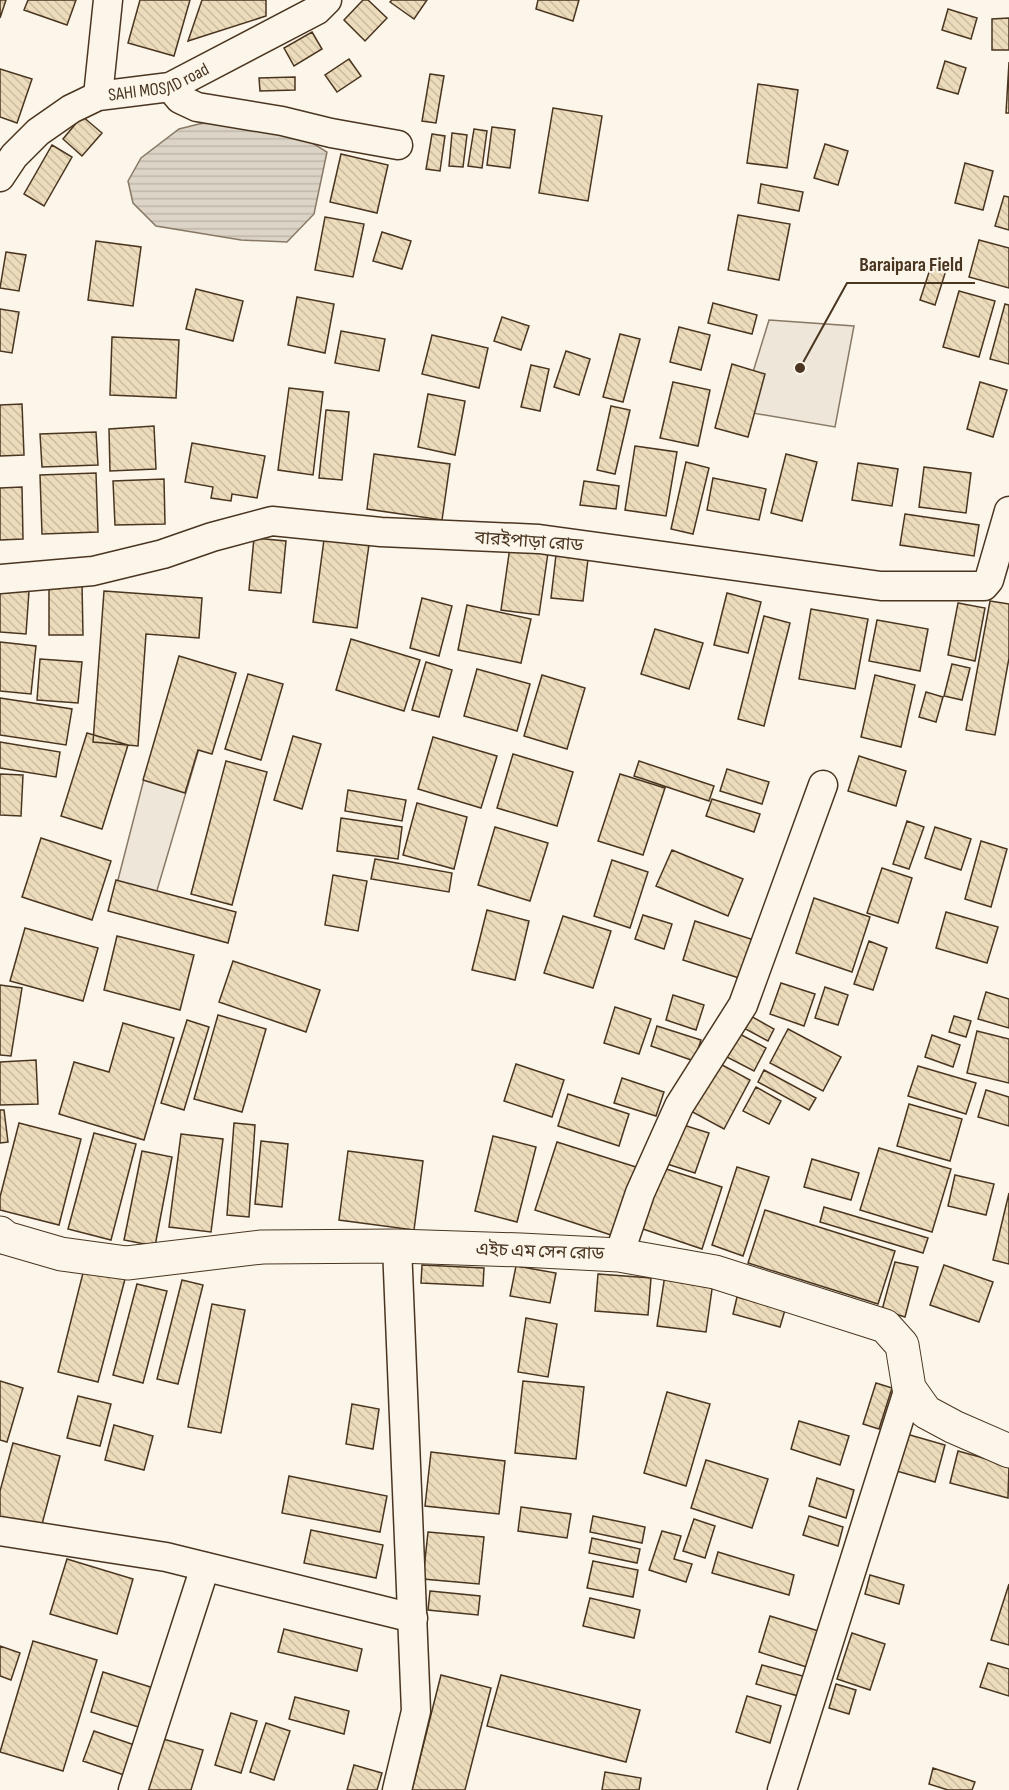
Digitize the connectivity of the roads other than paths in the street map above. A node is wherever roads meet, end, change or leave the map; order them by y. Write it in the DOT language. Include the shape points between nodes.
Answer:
graph roads {
  1 [pos="108,0"];
  2 [pos="327,0"];
  3 [pos="170,87"];
  4 [pos="98,96"];
  5 [pos="398,145"];
  6 [pos="0,177"];
  7 [pos="1009,511"];
  8 [pos="0,579"];
  9 [pos="823,785"];
  10 [pos="0,1233"];
  11 [pos="397,1246"];
  12 [pos="619,1255"];
  13 [pos="909,1388"];
  14 [pos="1009,1451"];
  15 [pos="0,1531"];
  16 [pos="205,1566"];
  17 [pos="413,1618"];
  18 [pos="133,1790"];
  19 [pos="397,1790"];
  20 [pos="782,1790"];
  1 -- 4 [label="street"];
  2 -- 3 [label="street, SAHI MOSJID road" via="317,10"];
  3 -- 4 [label="street, SAHI MOSJID road"];
  3 -- 5 [label="street" via="180,99 197,107"];
  4 -- 6 [label="street, SAHI MOSJID road" via="38,132"];
  7 -- 8 [label="street, বারইপাড়া রোড" via="984,586 881,586 539,539 381,532 272,521 93,571"];
  9 -- 12 [label="street" via="743,1005 679,1106 640,1193"];
  10 -- 11 [label="main road, এইচ এম সেন রোড" via="61,1254 127,1263 262,1247"];
  11 -- 12 [label="main road, এইচ এম সেন রোড"];
  11 -- 17 [label="street"];
  12 -- 13 [label="main road, এইচ এম সেন রোড" via="716,1272 885,1326 902,1345"];
  13 -- 14 [label="main road, এইচ এম সেন রোড" via="926,1412"];
  13 -- 20 [label="street"];
  15 -- 16 [label="street"];
  16 -- 17 [label="street"];
  16 -- 18 [label="street"];
  17 -- 19 [label="street" via="416,1711"];
}
